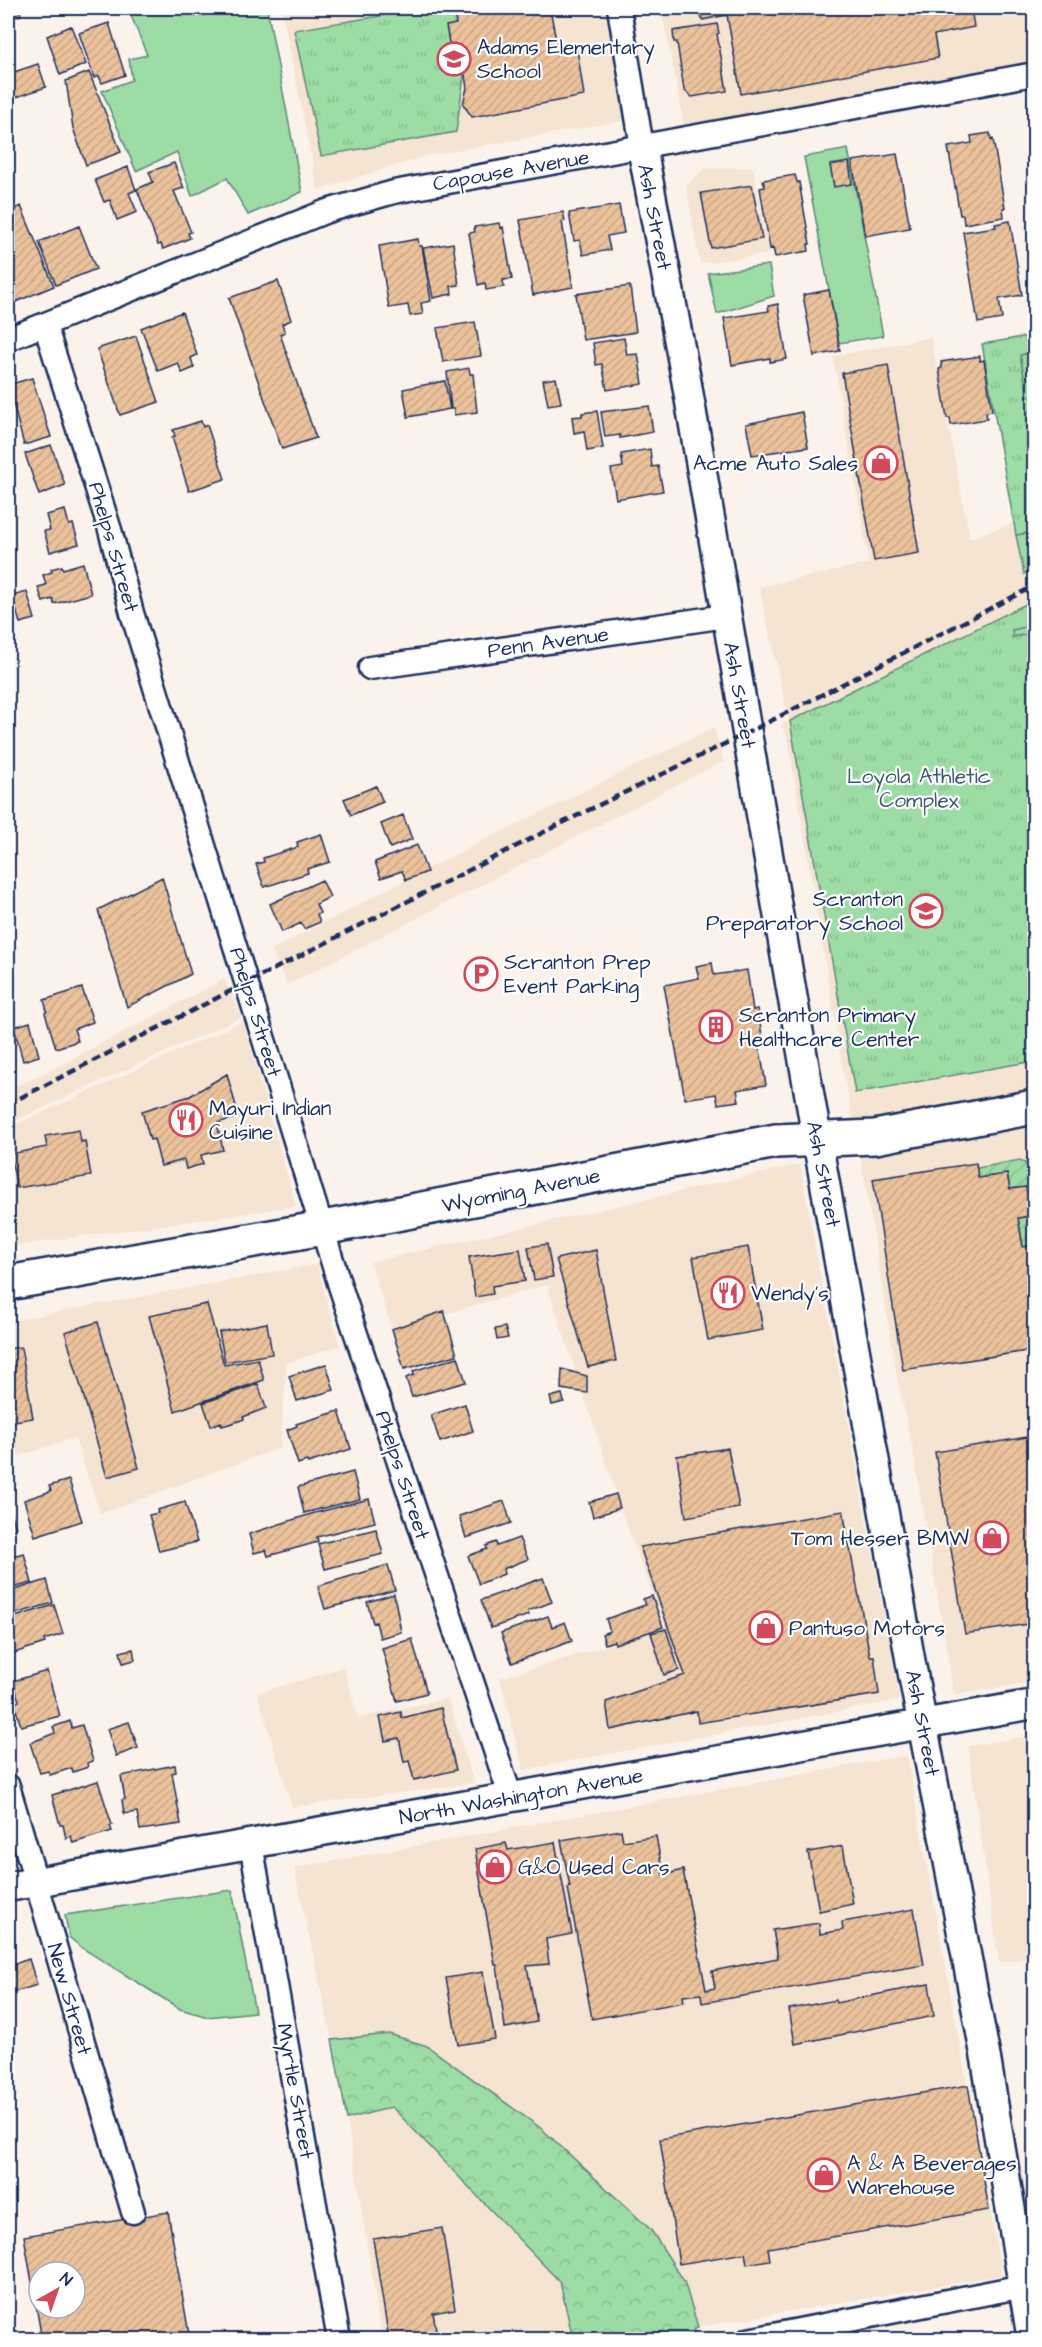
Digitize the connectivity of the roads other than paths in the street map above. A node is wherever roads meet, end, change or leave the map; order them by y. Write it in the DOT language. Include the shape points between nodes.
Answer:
graph roads {
  1 [pos="619,8"];
  2 [pos="1035,74"];
  3 [pos="642,147"];
  4 [pos="45,326"];
  5 [pos="8,339"];
  6 [pos="726,616"];
  7 [pos="370,668"];
  8 [pos="1035,1107"];
  9 [pos="817,1139"];
  10 [pos="323,1228"];
  11 [pos="8,1283"];
  12 [pos="1035,1704"];
  13 [pos="923,1725"];
  14 [pos="8,1786"];
  15 [pos="511,1798"];
  16 [pos="250,1844"];
  17 [pos="35,1882"];
  18 [pos="8,1887"];
  19 [pos="133,2212"];
  20 [pos="1028,2285"];
  21 [pos="339,2340"];
  22 [pos="748,2340"];
  23 [pos="1032,2340"];
  1 -- 3 [label="street, Ash Street"];
  2 -- 3 [label="street, Capouse Avenue"];
  3 -- 4 [label="street, Capouse Avenue" via="425,186 327,211"];
  3 -- 6 [label="street, Ash Street"];
  4 -- 5 [label="street, Capouse Avenue"];
  4 -- 10 [label="street, Phelps Street"];
  6 -- 7 [label="street, Penn Avenue"];
  6 -- 9 [label="street, Ash Street"];
  8 -- 9 [label="main road, Wyoming Avenue" via="875,1137"];
  9 -- 10 [label="main road, Wyoming Avenue" via="776,1141"];
  9 -- 13 [label="street, Ash Street"];
  10 -- 11 [label="main road, Wyoming Avenue"];
  10 -- 15 [label="street, Phelps Street"];
  12 -- 13 [label="street, North Washington Avenue"];
  13 -- 15 [label="street, North Washington Avenue"];
  13 -- 20 [label="street, Ash Street"];
  14 -- 17 [label="street, New Street"];
  15 -- 16 [label="street, North Washington Avenue"];
  16 -- 17 [label="street, North Washington Avenue"];
  16 -- 21 [label="street, Myrtle Street"];
  17 -- 18 [label="street, North Washington Avenue"];
  17 -- 19 [label="street, New Street"];
  20 -- 22 [label="street"];
  20 -- 23 [label="street, Ash Street"];
}
